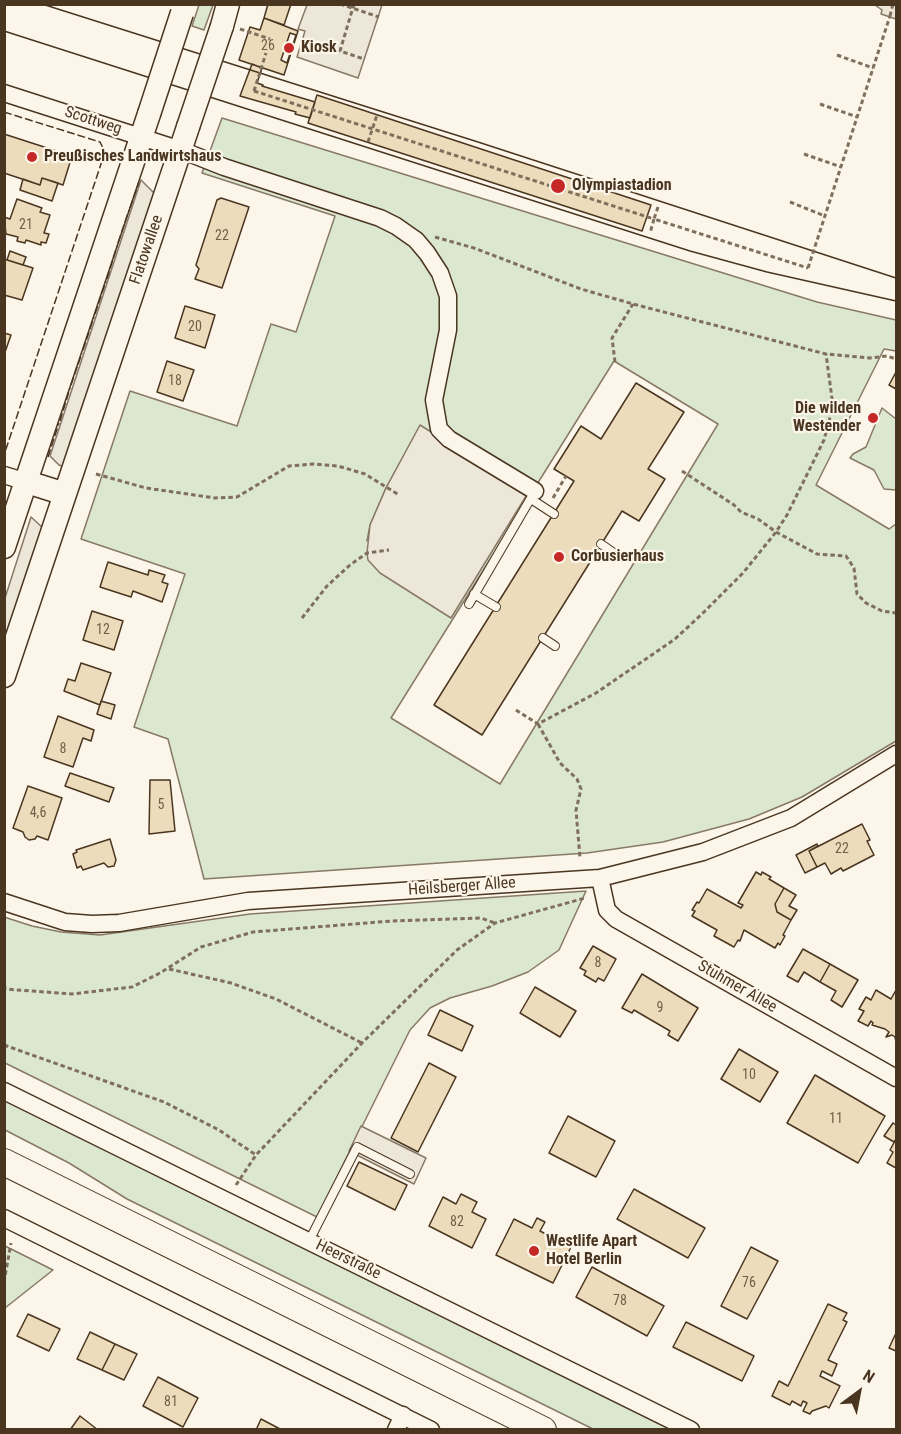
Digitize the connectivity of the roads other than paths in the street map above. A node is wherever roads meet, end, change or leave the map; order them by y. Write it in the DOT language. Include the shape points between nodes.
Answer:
graph roads {
  1 [pos="228,4"];
  2 [pos="183,9"];
  3 [pos="4,93"];
  4 [pos="141,137"];
  5 [pos="181,150"];
  6 [pos="4,475"];
  7 [pos="27,482"];
  8 [pos="65,494"];
  9 [pos="533,495"];
  10 [pos="554,514"];
  11 [pos="602,544"];
  12 [pos="4,547"];
  13 [pos="614,553"];
  14 [pos="474,594"];
  15 [pos="469,604"];
  16 [pos="496,607"];
  17 [pos="543,638"];
  18 [pos="555,646"];
  19 [pos="4,676"];
  20 [pos="897,754"];
  21 [pos="600,878"];
  22 [pos="4,902"];
  23 [pos="897,1078"];
  24 [pos="4,1091"];
  25 [pos="4,1162"];
  26 [pos="410,1174"];
  27 [pos="4,1218"];
  28 [pos="309,1241"];
  29 [pos="399,1422"];
  30 [pos="431,1430"];
  31 [pos="543,1430"];
  32 [pos="691,1430"];
  1 -- 5 [label="main road, Flatowallee, bridge" via="231,28"];
  2 -- 4 [label="main road, bridge"];
  3 -- 4 [label="street, Scottweg"];
  4 -- 5 [label="street, Scottweg"];
  4 -- 7 [label="main road"];
  5 -- 8 [label="main road, Flatowallee"];
  5 -- 9 [label="street, Scottweg" via="380,218 416,240 440,273 448,296 448,330 435,400 439,429"];
  6 -- 7 [label="street"];
  7 -- 8 [label="main road"];
  7 -- 12 [label="main road"];
  8 -- 19 [label="main road, Flatowallee"];
  9 -- 10 [label="lane"];
  9 -- 14 [label="lane"];
  11 -- 13 [label="lane"];
  14 -- 15 [label="lane"];
  14 -- 16 [label="lane"];
  17 -- 18 [label="lane"];
  20 -- 21 [label="street, Heilsberger Allee" via="790,818 703,852"];
  21 -- 22 [label="street, Heilsberger Allee" via="248,901 119,923 65,922"];
  21 -- 23 [label="street, Stuhmer Allee" via="607,910 616,919"];
  24 -- 28 [label="street, Heerstraße"];
  25 -- 31 [label="main road"];
  26 -- 28 [label="lane" via="357,1148"];
  27 -- 29 [label="street"];
  28 -- 32 [label="street, Heerstraße"];
  29 -- 30 [label="street"];
}
